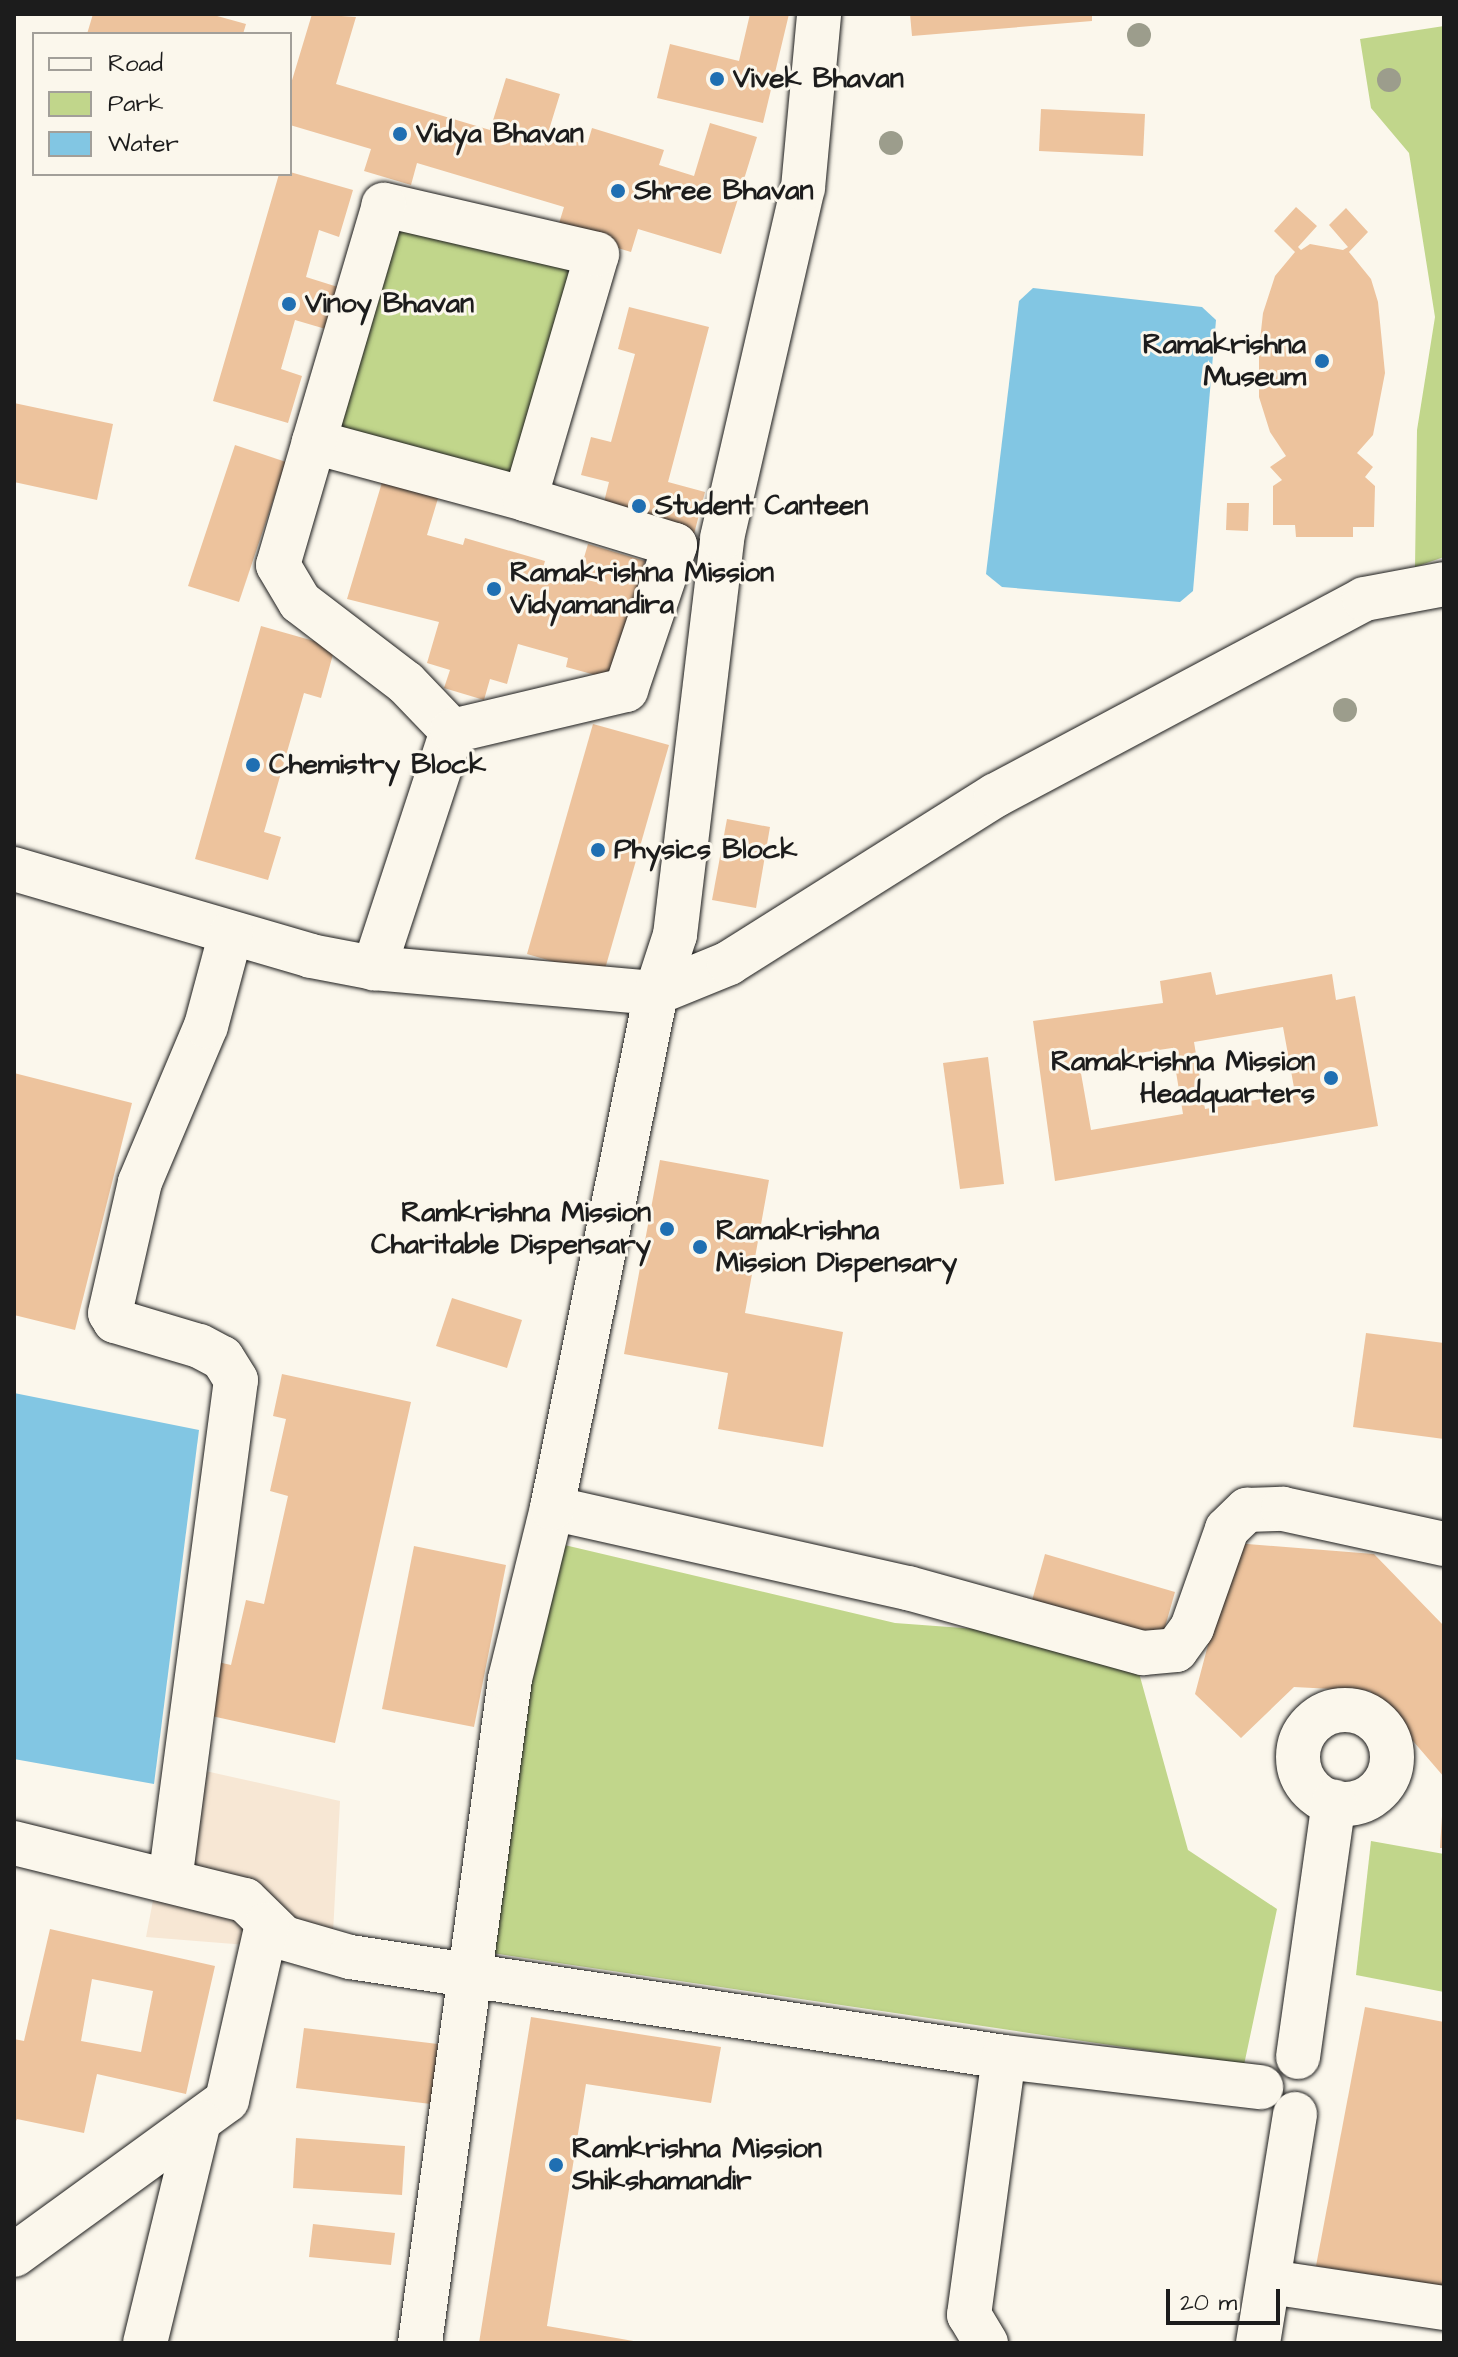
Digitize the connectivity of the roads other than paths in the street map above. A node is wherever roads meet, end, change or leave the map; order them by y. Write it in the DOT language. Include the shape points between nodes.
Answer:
graph roads {
  1 [pos="819,14"];
  2 [pos="314,442"];
  3 [pos="525,499"];
  4 [pos="1444,584"];
  5 [pos="452,731"];
  6 [pos="14,869"];
  7 [pos="231,933"];
  8 [pos="374,968"];
  9 [pos="656,993"];
  10 [pos="552,1508"];
  11 [pos="1444,1544"];
  12 [pos="1334,1802"];
  13 [pos="14,1843"];
  14 [pos="170,1881"];
  15 [pos="267,1924"];
  16 [pos="470,1976"];
  17 [pos="1004,2057"];
  18 [pos="1298,2057"];
  19 [pos="1261,2087"];
  20 [pos="1295,2114"];
  21 [pos="199,2122"];
  22 [pos="14,2255"];
  23 [pos="1270,2282"];
  24 [pos="1444,2308"];
  25 [pos="145,2343"];
  26 [pos="420,2343"];
  27 [pos="986,2343"];
  28 [pos="1258,2343"];
  1 -- 9 [label="street" via="803,188 722,538 675,935"];
  2 -- 3 [label="street"];
  2 -- 3 [label="street" via="384,205 597,254"];
  2 -- 5 [label="street" via="278,565 300,602 406,683"];
  3 -- 5 [label="street" via="675,545 626,690"];
  4 -- 9 [label="street" via="1364,599 996,795 729,963"];
  5 -- 8 [label="street"];
  6 -- 7 [label="street"];
  7 -- 8 [label="street"];
  7 -- 14 [label="street" via="206,1026 140,1182 110,1313 115,1321 222,1358 236,1380"];
  8 -- 9 [label="street"];
  9 -- 10 [label="street"];
  10 -- 11 [label="street" via="908,1588 1143,1653 1176,1650 1192,1628 1227,1529 1247,1510 1283,1509"];
  10 -- 16 [label="street" via="510,1679"];
  12 -- 18 [label="street"];
  13 -- 14 [label="street"];
  14 -- 15 [label="street" via="245,1900"];
  15 -- 16 [label="street" via="284,1938 350,1957"];
  15 -- 21 [label="street" via="233,2088"];
  16 -- 17 [label="street"];
  16 -- 26 [label="street"];
  17 -- 19 [label="street"];
  17 -- 27 [label="street" via="969,2315"];
  18 -- 19 [label="street" via="1270,2064"];
  18 -- 20 [label="street" via="1314,2068 1320,2087 1313,2105"];
  19 -- 20 [label="street" via="1269,2106"];
  20 -- 23 [label="street"];
  21 -- 22 [label="street"];
  21 -- 25 [label="street"];
  23 -- 24 [label="street"];
  23 -- 28 [label="street"];
}
